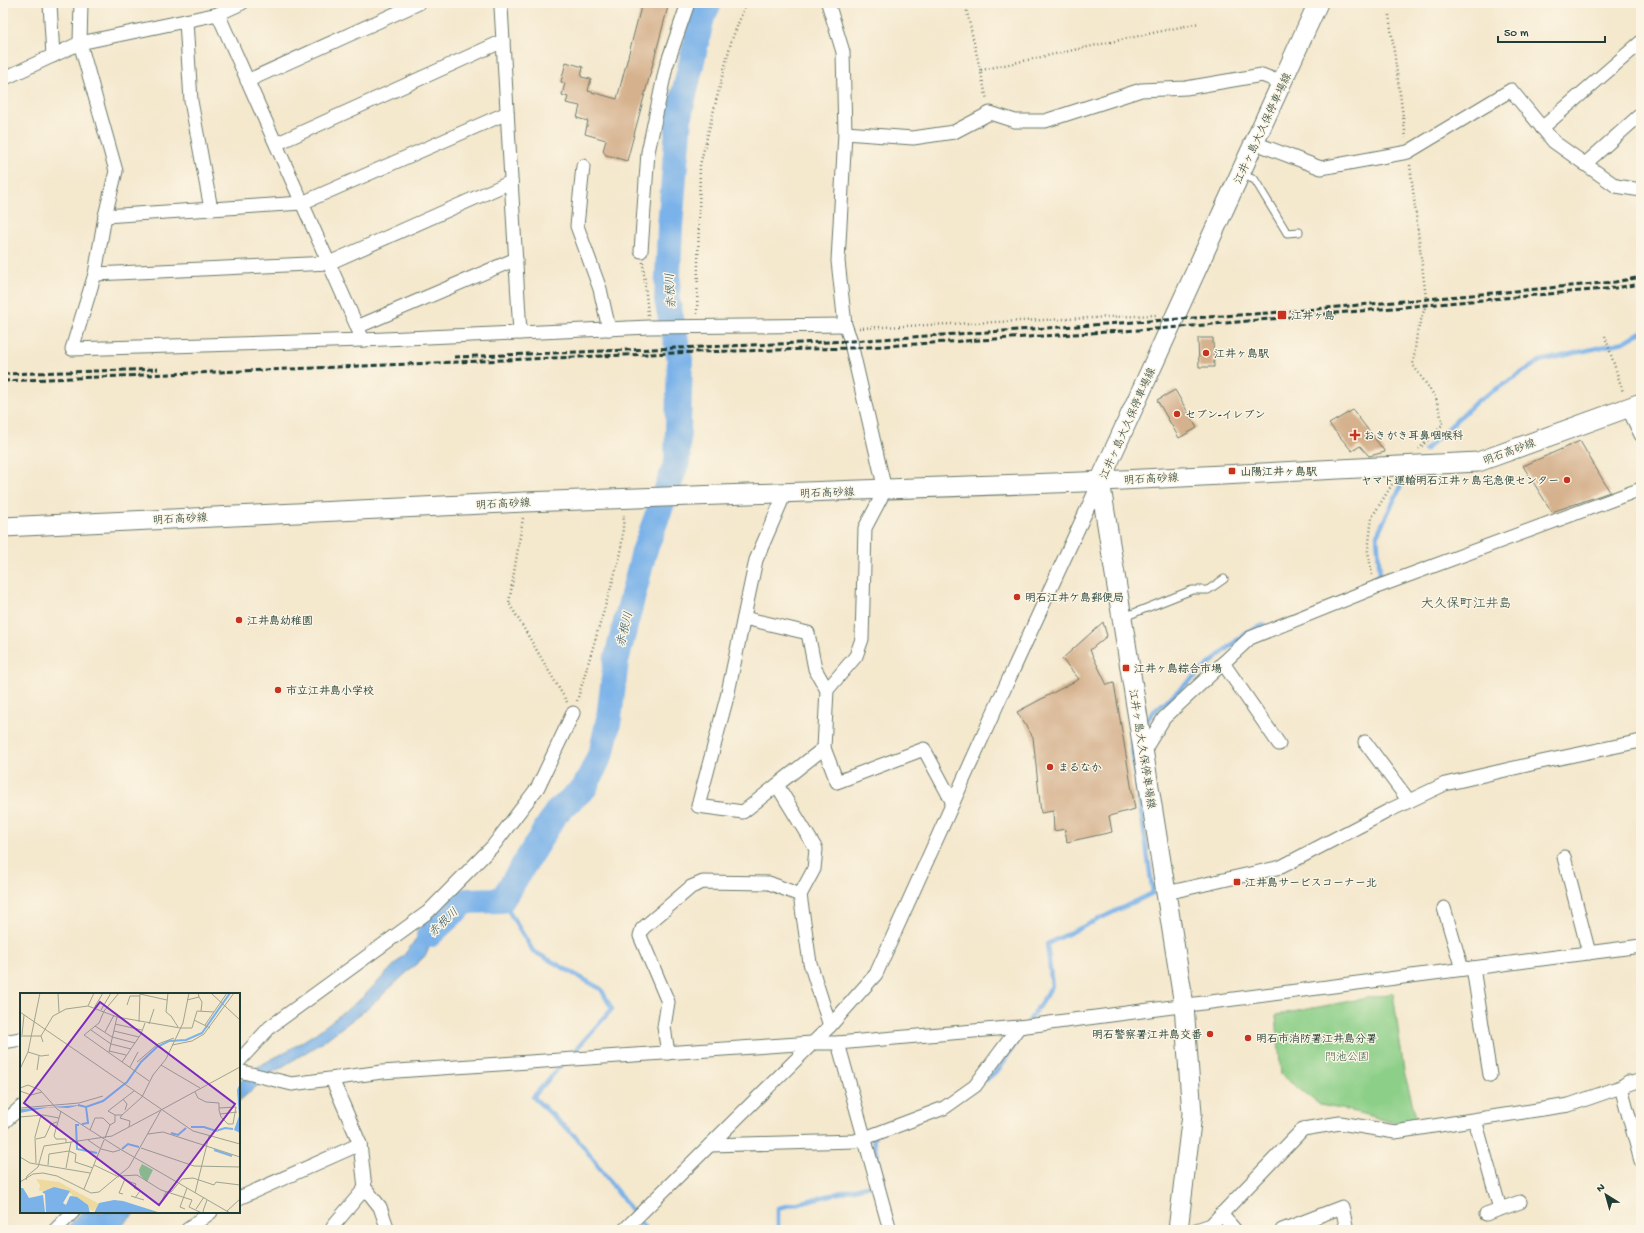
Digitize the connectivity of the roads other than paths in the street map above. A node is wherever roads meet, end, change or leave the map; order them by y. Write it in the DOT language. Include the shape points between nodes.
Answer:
graph roads {
  1 [pos="50,3"];
  2 [pos="81,3"];
  3 [pos="242,3"];
  4 [pos="419,3"];
  5 [pos="500,3"];
  6 [pos="688,3"];
  7 [pos="828,3"];
  8 [pos="1318,3"];
  9 [pos="218,14"];
  10 [pos="186,21"];
  11 [pos="503,41"];
  12 [pos="1641,42"];
  13 [pos="80,43"];
  14 [pos="53,56"];
  15 [pos="3,79"];
  16 [pos="247,80"];
  17 [pos="1282,83"];
  18 [pos="507,113"];
  19 [pos="1641,114"];
  20 [pos="1542,128"];
  21 [pos="845,133"];
  22 [pos="1256,143"];
  23 [pos="276,144"];
  24 [pos="1585,164"];
  25 [pos="583,166"];
  26 [pos="1241,174"];
  27 [pos="511,182"];
  28 [pos="1641,190"];
  29 [pos="302,203"];
  30 [pos="211,209"];
  31 [pos="105,216"];
  32 [pos="1299,232"];
  33 [pos="641,251"];
  34 [pos="516,259"];
  35 [pos="329,263"];
  36 [pos="95,274"];
  37 [pos="845,325"];
  38 [pos="357,327"];
  39 [pos="609,329"];
  40 [pos="520,333"];
  41 [pos="363,340"];
  42 [pos="1634,405"];
  43 [pos="1641,435"];
  44 [pos="1100,481"];
  45 [pos="1641,489"];
  46 [pos="885,490"];
  47 [pos="785,493"];
  48 [pos="3,527"];
  49 [pos="1224,579"];
  50 [pos="744,618"];
  51 [pos="1122,618"];
  52 [pos="1223,663"];
  53 [pos="827,690"];
  54 [pos="573,713"];
  55 [pos="1641,741"];
  56 [pos="1366,742"];
  57 [pos="1279,744"];
  58 [pos="824,748"];
  59 [pos="1143,752"];
  60 [pos="777,785"];
  61 [pos="1409,801"];
  62 [pos="953,803"];
  63 [pos="1564,857"];
  64 [pos="1166,893"];
  65 [pos="800,895"];
  66 [pos="1444,908"];
  67 [pos="1641,946"];
  68 [pos="1589,953"];
  69 [pos="1468,969"];
  70 [pos="1184,1005"];
  71 [pos="830,1026"];
  72 [pos="1019,1027"];
  73 [pos="20,1038"];
  74 [pos="3,1042"];
  75 [pos="812,1043"];
  76 [pos="838,1043"];
  77 [pos="668,1052"];
  78 [pos="240,1060"];
  79 [pos="240,1071"];
  80 [pos="1641,1073"];
  81 [pos="1490,1075"];
  82 [pos="332,1079"];
  83 [pos="1641,1080"];
  84 [pos="1621,1087"];
  85 [pos="20,1108"];
  86 [pos="1475,1120"];
  87 [pos="3,1123"];
  88 [pos="865,1138"];
  89 [pos="360,1144"];
  90 [pos="710,1145"];
  91 [pos="1641,1161"];
  92 [pos="365,1188"];
  93 [pos="240,1198"];
  94 [pos="1520,1202"];
  95 [pos="1500,1209"];
  96 [pos="72,1213"];
  97 [pos="210,1213"];
  98 [pos="1222,1214"];
  99 [pos="1486,1214"];
  100 [pos="199,1226"];
  101 [pos="55,1230"];
  102 [pos="186,1230"];
  103 [pos="332,1230"];
  104 [pos="388,1230"];
  105 [pos="624,1230"];
  106 [pos="890,1230"];
  107 [pos="1178,1230"];
  108 [pos="1196,1230"];
  109 [pos="1235,1230"];
  110 [pos="1282,1230"];
  111 [pos="1347,1230"];
  1 -- 14 [label="street"];
  2 -- 13 [label="street"];
  3 -- 9 [label="street"];
  4 -- 16 [label="street"];
  5 -- 11 [label="street"];
  6 -- 33 [label="street" via="666,67 648,152"];
  7 -- 21 [label="street" via="843,52"];
  8 -- 17 [label="main road, 江井ヶ島大久保停車場線"];
  9 -- 10 [label="street"];
  9 -- 16 [label="street"];
  10 -- 13 [label="street"];
  10 -- 30 [label="street" via="191,101"];
  11 -- 18 [label="street"];
  11 -- 23 [label="street"];
  12 -- 20 [label="street"];
  13 -- 14 [label="street"];
  13 -- 31 [label="street" via="116,171"];
  14 -- 15 [label="street"];
  16 -- 23 [label="street"];
  17 -- 21 [label="street" via="1262,75 1186,88 1141,90 1046,121 1015,121 990,113 954,132 913,138"];
  17 -- 22 [label="main road, 江井ヶ島大久保停車場線"];
  18 -- 27 [label="street"];
  18 -- 29 [label="street"];
  19 -- 24 [label="street"];
  20 -- 22 [label="street" via="1511,90 1408,152 1321,168"];
  20 -- 24 [label="street" via="1554,142"];
  21 -- 37 [label="street" via="838,261"];
  22 -- 26 [label="main road, 江井ヶ島大久保停車場線"];
  23 -- 29 [label="street"];
  24 -- 28 [label="street" via="1616,186"];
  25 -- 39 [label="street" via="577,226 600,289"];
  26 -- 32 [label="lane" via="1255,180 1286,233"];
  26 -- 44 [label="main road, 江井ヶ島大久保停車場線"];
  27 -- 34 [label="street"];
  27 -- 35 [label="street"];
  29 -- 30 [label="street"];
  29 -- 35 [label="street"];
  30 -- 31 [label="street"];
  31 -- 36 [label="street"];
  34 -- 38 [label="street"];
  34 -- 40 [label="street"];
  35 -- 36 [label="street"];
  35 -- 38 [label="street"];
  36 -- 41 [label="street" via="72,349"];
  37 -- 39 [label="street"];
  37 -- 46 [label="street" via="851,340"];
  38 -- 41 [label="street"];
  39 -- 40 [label="street"];
  40 -- 41 [label="street"];
  42 -- 43 [label="street"];
  42 -- 44 [label="main road, 明石高砂線" via="1478,462"];
  44 -- 46 [label="main road, 明石高砂線"];
  44 -- 51 [label="main road, 江井ヶ島大久保停車場線"];
  44 -- 62 [label="street"];
  45 -- 52 [label="street" via="1374,588 1250,638"];
  46 -- 47 [label="main road, 明石高砂線"];
  46 -- 53 [label="street" via="865,528 862,639 856,656"];
  47 -- 48 [label="main road, 明石高砂線" via="525,502"];
  47 -- 50 [label="street" via="756,560"];
  49 -- 51 [label="lane" via="1208,590 1192,590"];
  50 -- 53 [label="street" via="808,633 815,669"];
  50 -- 60 [label="street" via="727,697 698,806 743,812"];
  51 -- 59 [label="main road, 江井ヶ島大久保停車場線"];
  52 -- 57 [label="street"];
  52 -- 59 [label="street" via="1164,718"];
  53 -- 58 [label="street"];
  54 -- 78 [label="street" via="538,787 493,846 428,912 270,1026"];
  55 -- 61 [label="street" via="1445,784"];
  56 -- 61 [label="street"];
  58 -- 60 [label="street"];
  58 -- 62 [label="street" via="837,782 924,749"];
  59 -- 64 [label="main road, 江井ヶ島大久保停車場線"];
  60 -- 65 [label="street" via="816,849 814,869"];
  61 -- 64 [label="street" via="1281,867"];
  62 -- 71 [label="street" via="876,974"];
  63 -- 68 [label="street"];
  64 -- 70 [label="main road, 江井ヶ島大久保停車場線"];
  65 -- 71 [label="street" via="810,963"];
  65 -- 77 [label="street" via="769,883 703,882 691,886 642,928 640,936 668,1002 664,1027"];
  66 -- 69 [label="street"];
  67 -- 68 [label="street"];
  68 -- 69 [label="street"];
  69 -- 70 [label="street"];
  69 -- 81 [label="street"];
  70 -- 72 [label="street"];
  70 -- 107 [label="main road, 江井ヶ島大久保停車場線" via="1192,1114"];
  71 -- 75 [label="street"];
  72 -- 76 [label="street"];
  72 -- 88 [label="street" via="975,1086 944,1108"];
  73 -- 74 [label="street"];
  75 -- 76 [label="street"];
  75 -- 77 [label="street"];
  75 -- 90 [label="street"];
  76 -- 88 [label="street"];
  77 -- 82 [label="street" via="382,1072"];
  79 -- 82 [label="street" via="292,1084"];
  80 -- 84 [label="street"];
  82 -- 89 [label="street"];
  83 -- 84 [label="street"];
  84 -- 86 [label="street" via="1569,1105"];
  84 -- 91 [label="street"];
  85 -- 87 [label="street"];
  86 -- 95 [label="street"];
  86 -- 98 [label="street" via="1395,1132 1340,1123 1303,1129"];
  88 -- 90 [label="street" via="855,1141"];
  88 -- 106 [label="street"];
  89 -- 92 [label="street"];
  89 -- 93 [label="street"];
  90 -- 105 [label="street"];
  92 -- 103 [label="street"];
  92 -- 104 [label="street" via="380,1207"];
  94 -- 95 [label="street"];
  95 -- 99 [label="street"];
  96 -- 101 [label="street"];
  97 -- 100 [label="street"];
  98 -- 108 [label="street" via="1210,1225"];
  98 -- 109 [label="street"];
  100 -- 102 [label="street"];
  110 -- 111 [label="street" via="1342,1207"];
}
